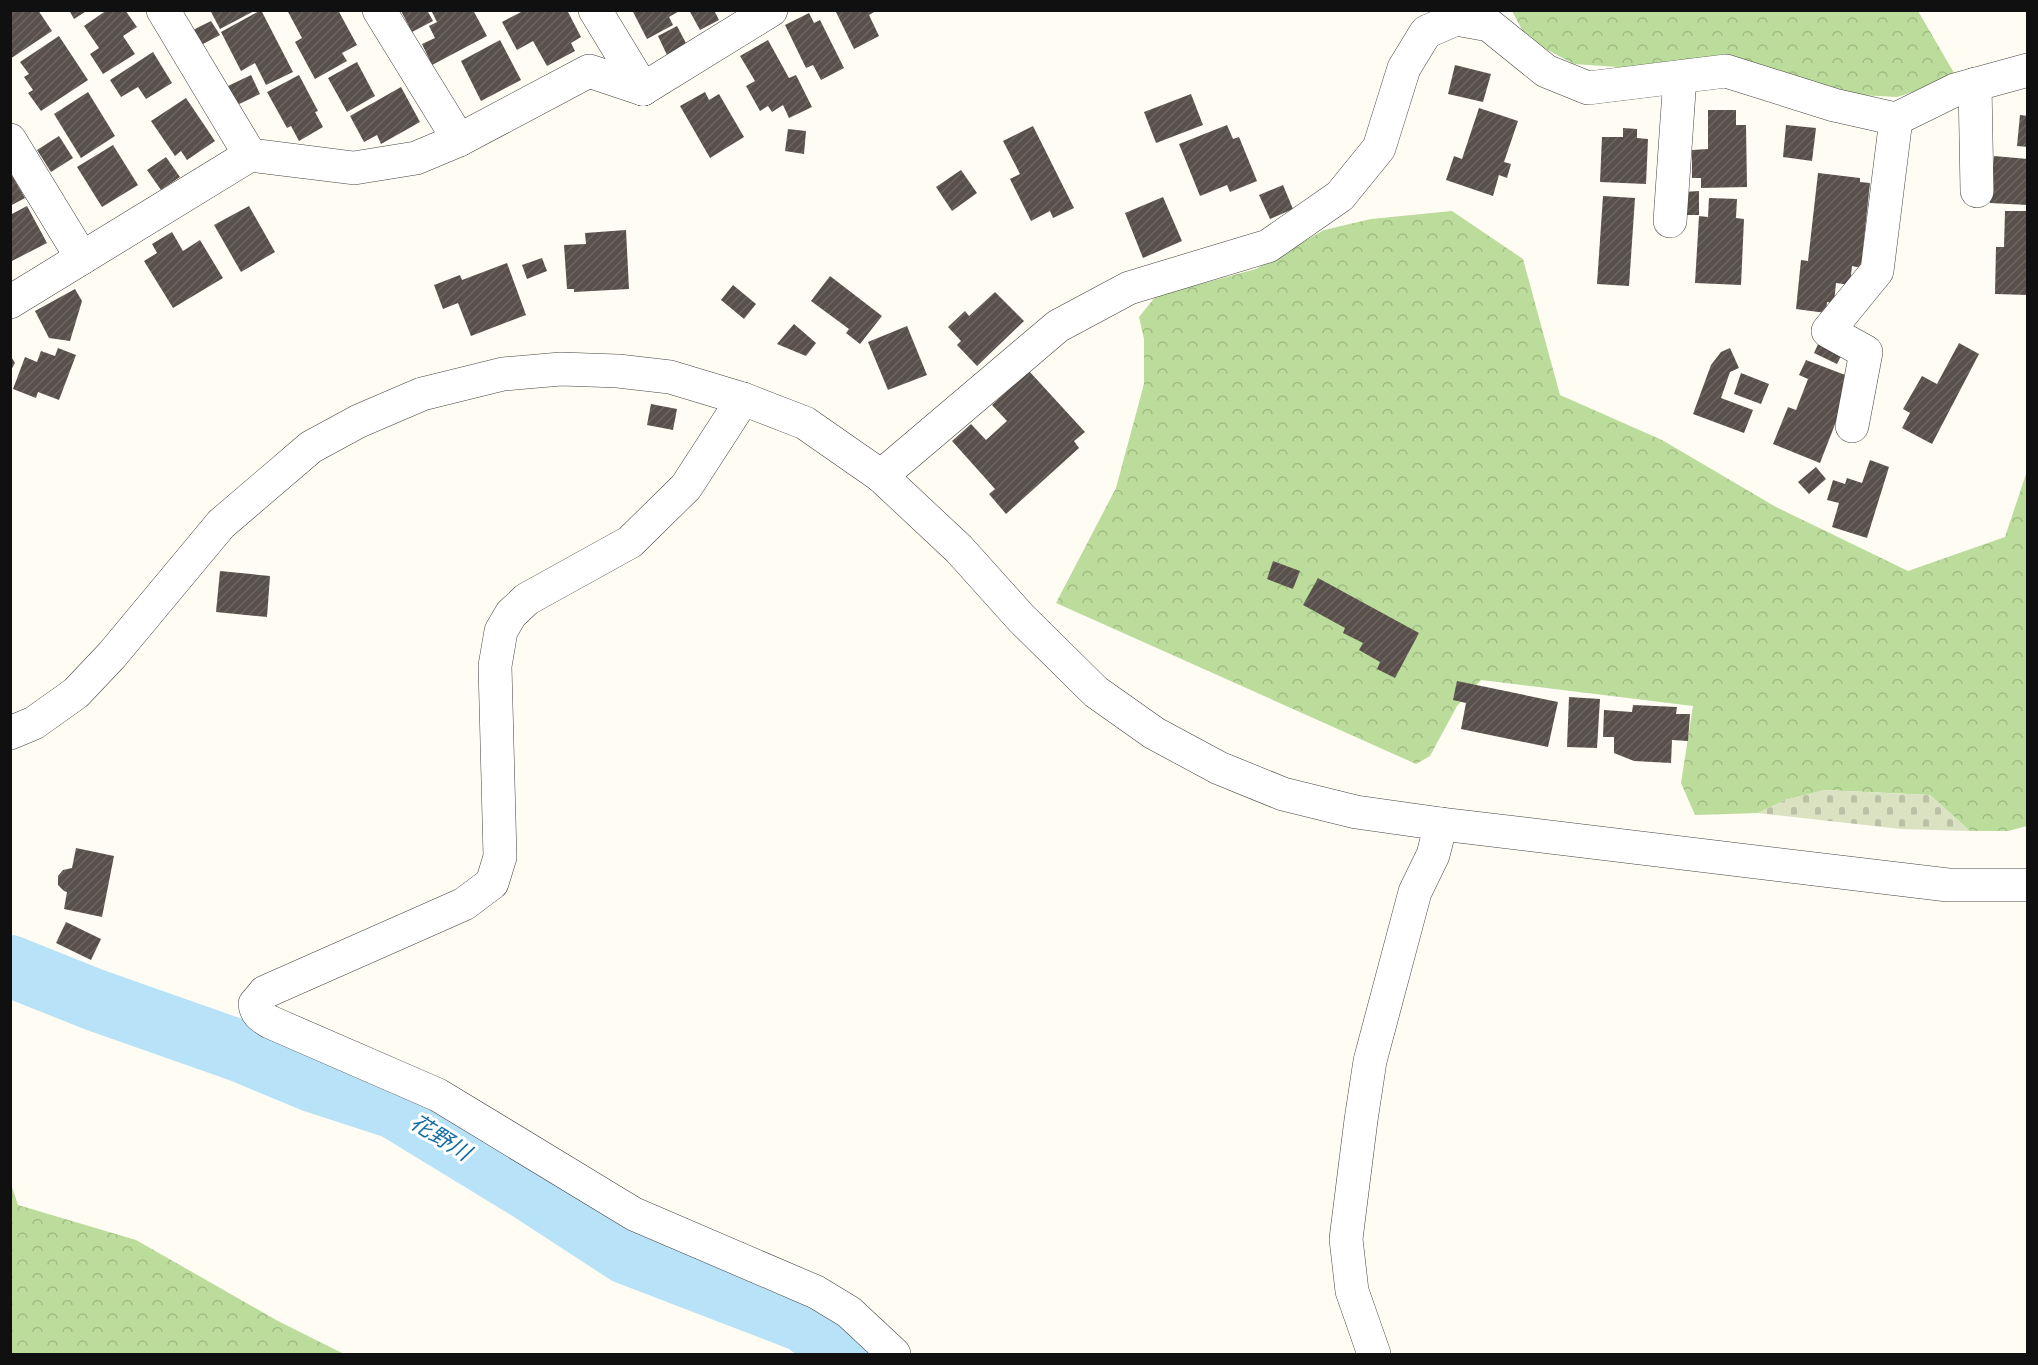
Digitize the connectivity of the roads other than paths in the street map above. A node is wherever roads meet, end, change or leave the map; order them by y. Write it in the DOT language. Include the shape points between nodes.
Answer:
graph roads {
  1 [pos="163,10"];
  2 [pos="379,10"];
  3 [pos="595,10"];
  4 [pos="771,10"];
  5 [pos="2028,70"];
  6 [pos="1680,77"];
  7 [pos="1975,84"];
  8 [pos="643,89"];
  9 [pos="1896,119"];
  10 [pos="10,140"];
  11 [pos="459,140"];
  12 [pos="250,155"];
  13 [pos="1977,191"];
  14 [pos="1670,221"];
  15 [pos="82,258"];
  16 [pos="10,302"];
  17 [pos="743,399"];
  18 [pos="1852,426"];
  19 [pos="881,476"];
  20 [pos="10,734"];
  21 [pos="1441,824"];
  22 [pos="2028,885"];
  23 [pos="894,1354"];
  24 [pos="1374,1354"];
  1 -- 12 [label="street"];
  2 -- 11 [label="street"];
  3 -- 8 [label="street"];
  4 -- 8 [label="street"];
  5 -- 7 [label="street"];
  6 -- 9 [label="street" via="1726,71 1834,105"];
  6 -- 14 [label="street"];
  6 -- 19 [label="street" via="1588,88 1546,71 1489,25 1456,19 1426,32 1404,68 1378,148 1340,196 1268,246 1129,288 1058,326"];
  7 -- 9 [label="street"];
  7 -- 13 [label="street"];
  8 -- 11 [label="street" via="589,71"];
  9 -- 18 [label="street" via="1877,271 1828,331 1866,352"];
  10 -- 15 [label="street"];
  11 -- 12 [label="street" via="416,158 354,168"];
  12 -- 15 [label="street"];
  15 -- 16 [label="street"];
  17 -- 19 [label="street" via="805,423"];
  17 -- 20 [label="street" via="670,377 561,369 502,374 422,394 359,421 311,447 221,524 76,693 34,723"];
  17 -- 23 [label="street" via="686,487 630,542 527,599 501,631 495,666 500,857 492,883 464,904 265,992 255,1004 257,1013 270,1022 438,1095 634,1214 816,1292 849,1312"];
  19 -- 21 [label="street" via="959,549 1096,692 1155,733 1219,768 1283,794 1356,812"];
  21 -- 22 [label="street" via="1948,885"];
  21 -- 24 [label="street" via="1433,855 1415,892 1370,1061 1360,1120 1346,1239 1352,1291"];
}
